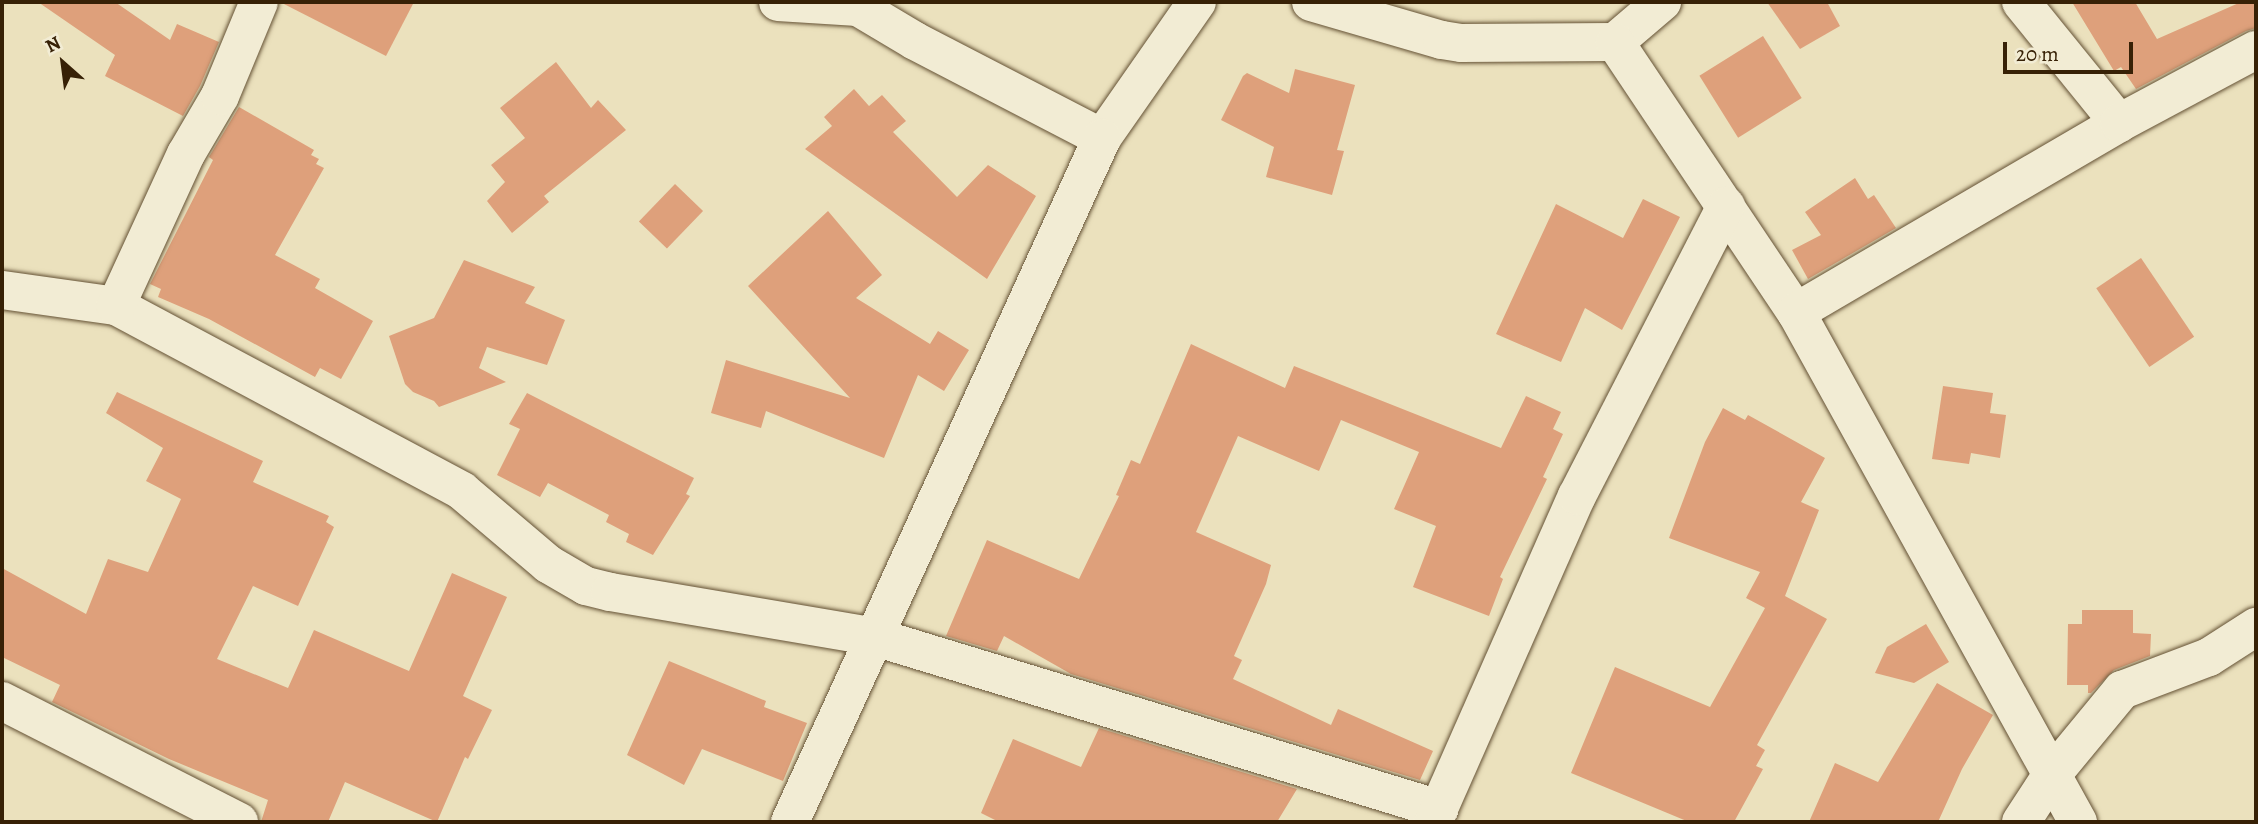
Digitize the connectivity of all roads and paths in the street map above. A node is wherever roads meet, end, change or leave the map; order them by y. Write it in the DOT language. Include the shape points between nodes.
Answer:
graph roads {
  1 [pos="259,2"];
  2 [pos="778,2"];
  3 [pos="1197,2"];
  4 [pos="1311,2"];
  5 [pos="1662,2"];
  6 [pos="2021,2"];
  7 [pos="1615,42"];
  8 [pos="2256,50"];
  9 [pos="2119,123"];
  10 [pos="1102,138"];
  11 [pos="1726,206"];
  12 [pos="2,290"];
  13 [pos="116,306"];
  14 [pos="1796,312"];
  15 [pos="2256,627"];
  16 [pos="874,637"];
  17 [pos="2,701"];
  18 [pos="2051,776"];
  19 [pos="1436,816"];
  20 [pos="239,822"];
  21 [pos="790,822"];
  22 [pos="2021,822"];
  23 [pos="2078,822"];
  1 -- 13 [label="street" via="220,96 187,154"];
  2 -- 10 [label="street" via="859,6 915,41"];
  3 -- 10 [label="street"];
  4 -- 7 [label="street" via="1442,40"];
  5 -- 7 [label="street"];
  6 -- 9 [label="street"];
  7 -- 11 [label="street"];
  8 -- 9 [label="street"];
  9 -- 14 [label="street"];
  10 -- 16 [label="street"];
  11 -- 14 [label="street"];
  11 -- 19 [label="street" via="1577,496"];
  12 -- 13 [label="street"];
  13 -- 16 [label="street" via="461,491 548,564 586,586"];
  14 -- 18 [label="street"];
  15 -- 18 [label="street" via="2209,657 2122,690"];
  16 -- 19 [label="street"];
  16 -- 21 [label="street"];
  17 -- 20 [label="street"];
  18 -- 22 [label="street"];
  18 -- 23 [label="street"];
}
